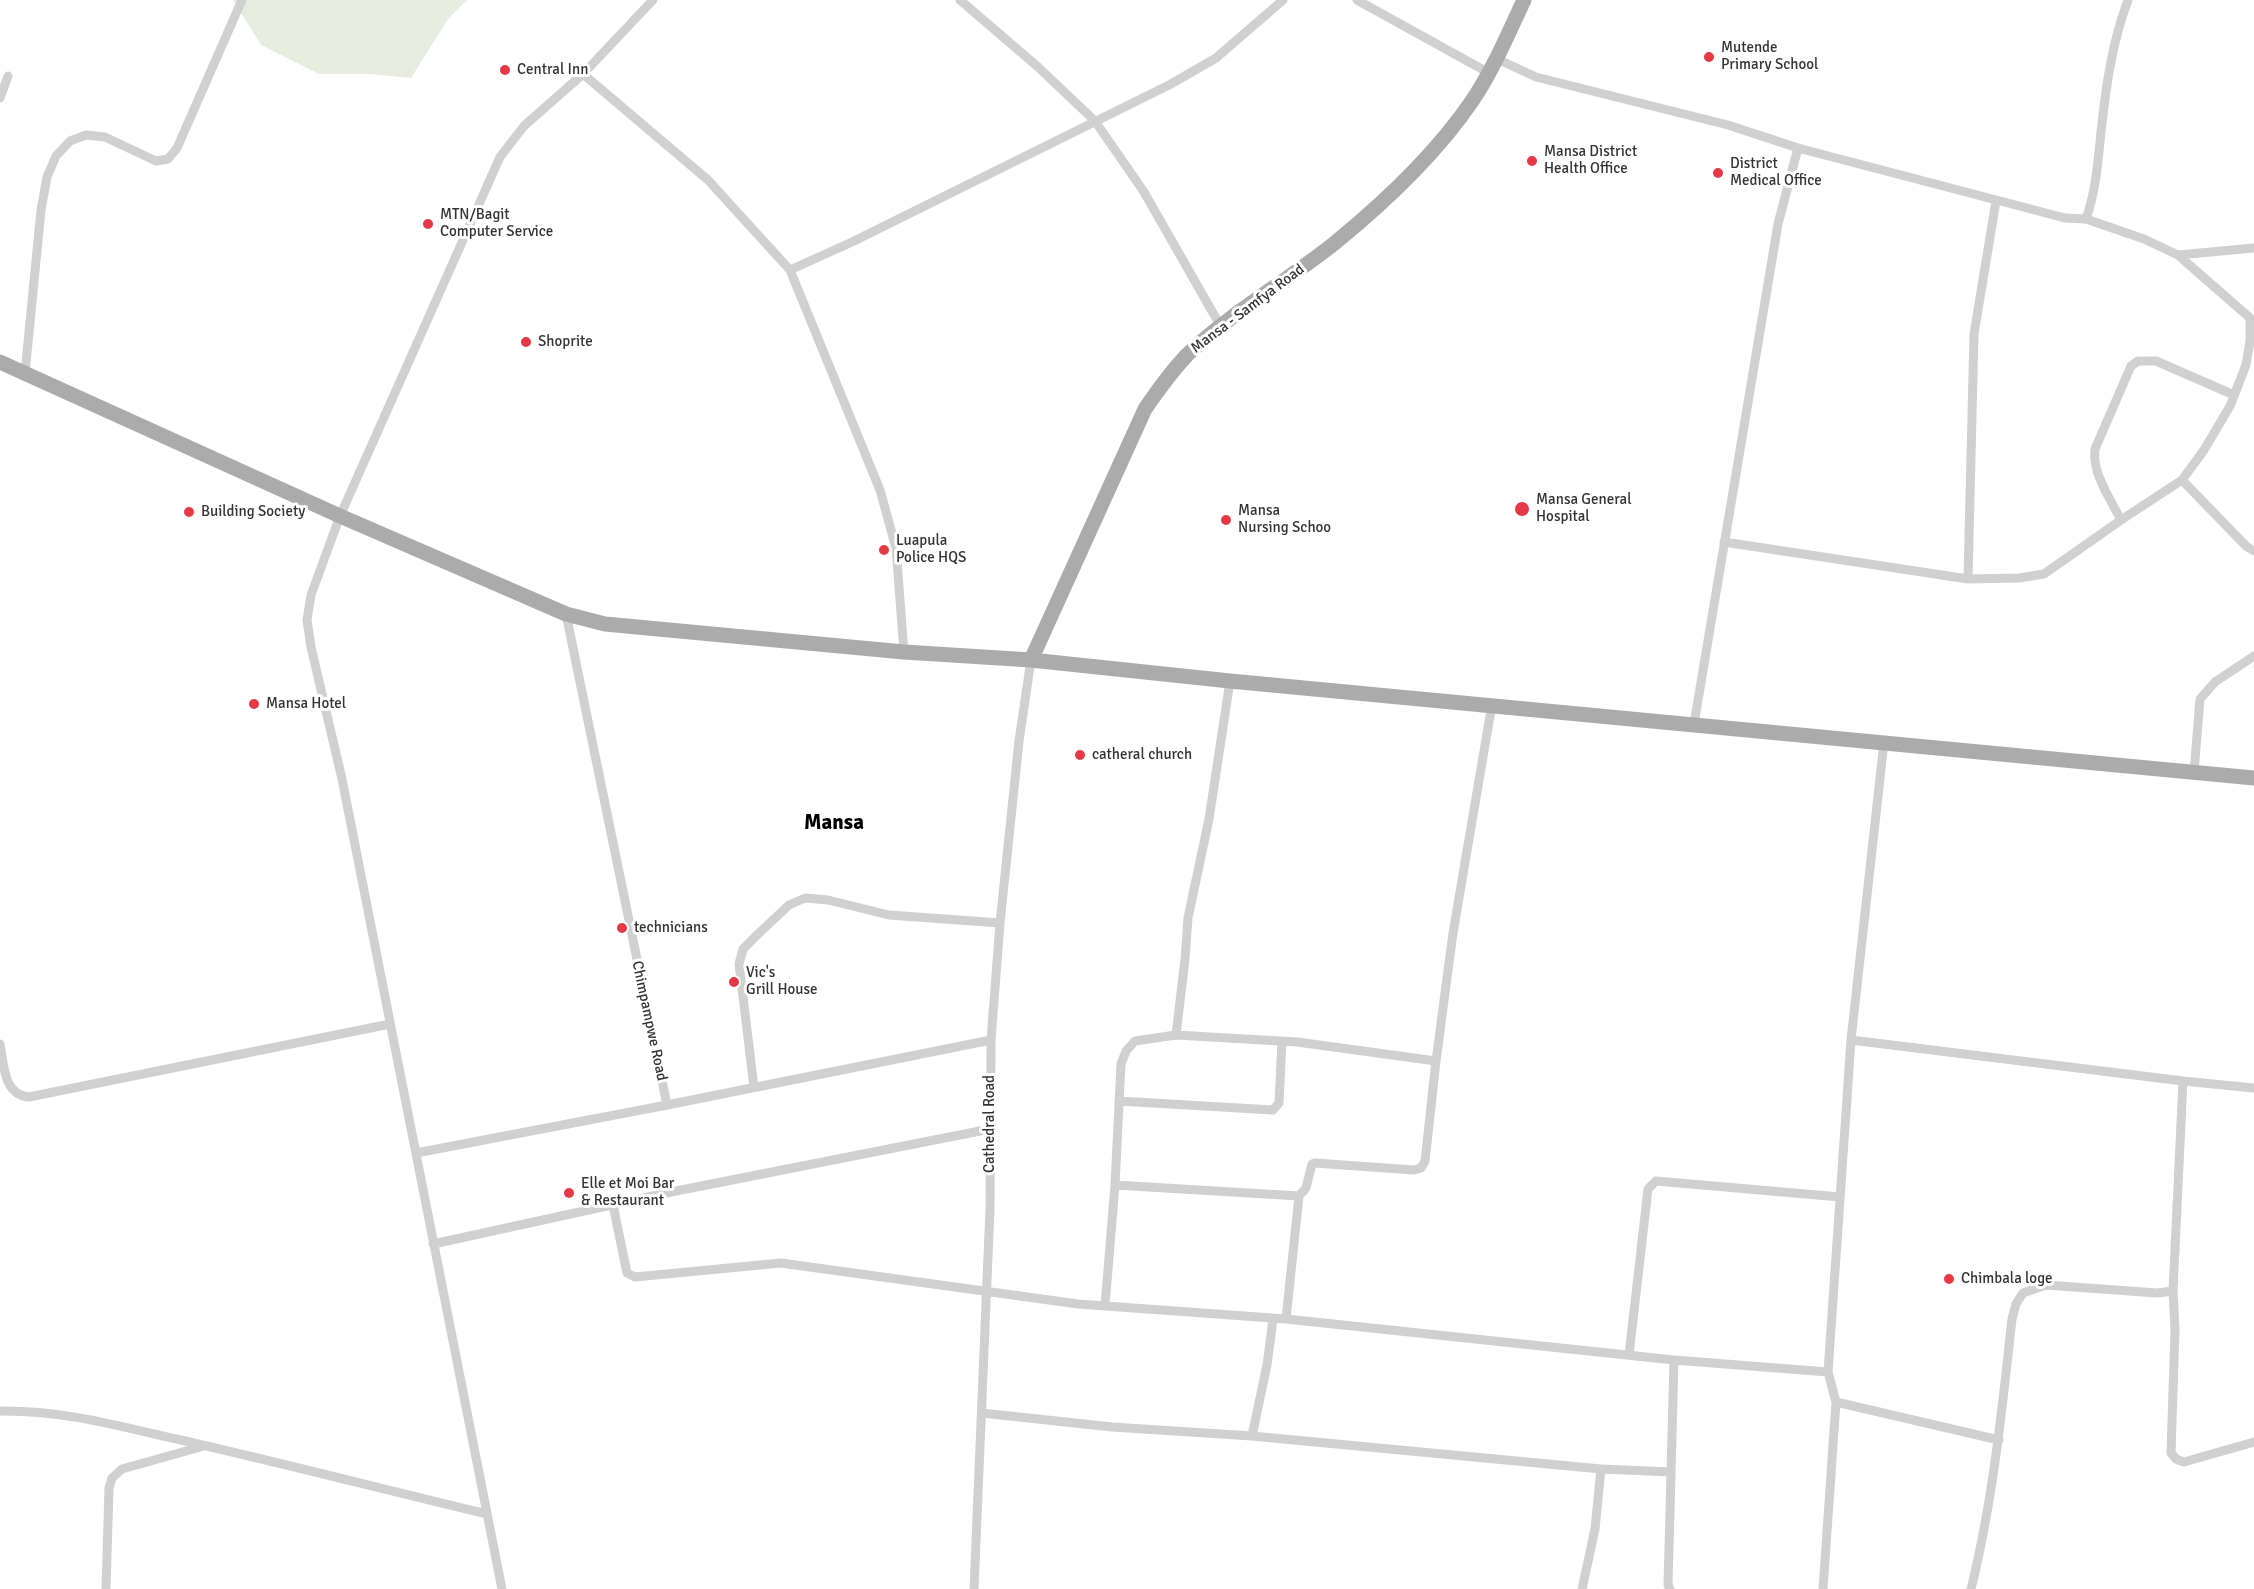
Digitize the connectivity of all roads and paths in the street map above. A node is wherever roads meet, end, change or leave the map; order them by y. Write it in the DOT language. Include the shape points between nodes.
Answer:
graph roads {
  1 [pos="242,0"];
  2 [pos="653,0"];
  3 [pos="960,0"];
  4 [pos="1283,0"];
  5 [pos="1357,0"];
  6 [pos="1524,0"];
  7 [pos="2128,0"];
  8 [pos="1497,59"];
  9 [pos="1489,73"];
  10 [pos="583,74"];
  11 [pos="8,76"];
  12 [pos="0,98"];
  13 [pos="1095,121"];
  14 [pos="1798,148"];
  15 [pos="1996,201"];
  16 [pos="2086,219"];
  17 [pos="2254,248"];
  18 [pos="2178,255"];
  19 [pos="790,270"];
  20 [pos="2252,318"];
  21 [pos="1221,327"];
  22 [pos="0,362"];
  23 [pos="25,373"];
  24 [pos="2234,396"];
  25 [pos="2182,480"];
  26 [pos="340,516"];
  27 [pos="2121,520"];
  28 [pos="1724,542"];
  29 [pos="2254,551"];
  30 [pos="1968,579"];
  31 [pos="566,614"];
  32 [pos="904,652"];
  33 [pos="2254,656"];
  34 [pos="1031,660"];
  35 [pos="1230,681"];
  36 [pos="1492,704"];
  37 [pos="1694,724"];
  38 [pos="1884,742"];
  39 [pos="2194,772"];
  40 [pos="2254,778"];
  41 [pos="1000,923"];
  42 [pos="390,1024"];
  43 [pos="1176,1035"];
  44 [pos="991,1040"];
  45 [pos="1851,1040"];
  46 [pos="1282,1041"];
  47 [pos="0,1044"];
  48 [pos="1436,1061"];
  49 [pos="2183,1081"];
  50 [pos="754,1087"];
  51 [pos="2254,1088"];
  52 [pos="1119,1101"];
  53 [pos="667,1105"];
  54 [pos="990,1129"];
  55 [pos="416,1153"];
  56 [pos="1115,1185"];
  57 [pos="1299,1197"];
  58 [pos="1840,1197"];
  59 [pos="613,1205"];
  60 [pos="433,1244"];
  61 [pos="2173,1291"];
  62 [pos="987,1293"];
  63 [pos="1105,1306"];
  64 [pos="1273,1319"];
  65 [pos="1286,1319"];
  66 [pos="1629,1355"];
  67 [pos="1674,1360"];
  68 [pos="1828,1372"];
  69 [pos="1836,1402"];
  70 [pos="0,1411"];
  71 [pos="982,1413"];
  72 [pos="1252,1437"];
  73 [pos="1999,1440"];
  74 [pos="2254,1442"];
  75 [pos="206,1446"];
  76 [pos="1601,1469"];
  77 [pos="1671,1472"];
  78 [pos="487,1514"];
  79 [pos="106,1589"];
  80 [pos="502,1589"];
  81 [pos="974,1589"];
  82 [pos="1582,1589"];
  83 [pos="1670,1589"];
  84 [pos="1823,1589"];
  85 [pos="1971,1589"];
  1 -- 23 [label="street" via="177,148 168,159 156,161 105,137 86,135 70,141 56,156 47,177 41,210"];
  2 -- 10 [label="street"];
  3 -- 13 [label="street"];
  4 -- 13 [label="street" via="1216,58"];
  5 -- 9 [label="street"];
  6 -- 8 [label="main road, Mansa - Samfya Road"];
  7 -- 16 [label="street" via="2106,83 2095,183"];
  8 -- 9 [label="main road, Mansa - Samfya Road"];
  8 -- 14 [label="street" via="1536,77 1728,125"];
  9 -- 21 [label="main road, Mansa - Samfya Road" via="1449,133 1399,185 1336,242"];
  10 -- 19 [label="street" via="708,180"];
  10 -- 26 [label="street" via="524,126 500,157"];
  11 -- 12 [label="street"];
  13 -- 19 [label="street"];
  13 -- 21 [label="street" via="1144,192"];
  14 -- 15 [label="street"];
  14 -- 28 [label="street" via="1778,224"];
  15 -- 16 [label="street" via="2065,218"];
  15 -- 30 [label="street" via="1974,334"];
  16 -- 18 [label="street"];
  17 -- 18 [label="street"];
  18 -- 20 [label="street"];
  19 -- 32 [label="street" via="880,490 896,548"];
  20 -- 24 [label="street" via="2246,365"];
  21 -- 34 [label="main road, Mansa - Samfya Road" via="1188,355 1145,409"];
  22 -- 23 [label="main road"];
  23 -- 26 [label="main road"];
  24 -- 25 [label="street"];
  24 -- 27 [label="street" via="2156,361 2131,366 2095,449 2094,460"];
  25 -- 27 [label="street"];
  25 -- 29 [label="street"];
  26 -- 31 [label="main road"];
  26 -- 42 [label="street" via="310,596 307,620"];
  27 -- 30 [label="street" via="2044,574"];
  28 -- 30 [label="street"];
  28 -- 37 [label="street"];
  31 -- 32 [label="main road" via="605,624"];
  31 -- 53 [label="street, Chimpampwe Road"];
  32 -- 34 [label="main road"];
  33 -- 39 [label="street" via="2215,682 2200,699"];
  34 -- 35 [label="main road"];
  34 -- 41 [label="street, Cathedral Road"];
  35 -- 36 [label="main road"];
  35 -- 43 [label="street" via="1209,819 1188,918"];
  36 -- 37 [label="main road"];
  36 -- 48 [label="street" via="1453,933"];
  37 -- 38 [label="main road"];
  38 -- 39 [label="main road"];
  38 -- 45 [label="street"];
  39 -- 40 [label="main road"];
  41 -- 44 [label="street, Cathedral Road"];
  41 -- 50 [label="street" via="889,915 828,900 805,898 789,904 743,949 739,964"];
  42 -- 47 [label="street" via="29,1097 12,1091"];
  42 -- 55 [label="street"];
  43 -- 46 [label="street"];
  43 -- 52 [label="street" via="1129,1045 1121,1064"];
  44 -- 50 [label="street"];
  44 -- 54 [label="street, Cathedral Road"];
  45 -- 49 [label="street"];
  45 -- 58 [label="street"];
  46 -- 48 [label="street"];
  46 -- 52 [label="street" via="1280,1103 1273,1110"];
  48 -- 57 [label="street" via="1421,1168 1315,1163"];
  49 -- 51 [label="street"];
  49 -- 61 [label="street"];
  50 -- 53 [label="street"];
  52 -- 56 [label="street"];
  53 -- 55 [label="street"];
  54 -- 59 [label="street"];
  54 -- 62 [label="street, Cathedral Road"];
  55 -- 60 [label="street"];
  56 -- 57 [label="street"];
  56 -- 63 [label="street"];
  57 -- 65 [label="street"];
  58 -- 66 [label="street" via="1656,1181 1651,1184"];
  58 -- 68 [label="street"];
  59 -- 60 [label="street"];
  59 -- 62 [label="street" via="630,1276 781,1263"];
  60 -- 78 [label="street"];
  61 -- 73 [label="street" via="2046,1285 2023,1293 2012,1319"];
  61 -- 74 [label="street" via="2171,1453 2184,1462"];
  62 -- 63 [label="street"];
  62 -- 71 [label="street, Cathedral Road"];
  63 -- 64 [label="street"];
  64 -- 65 [label="street"];
  64 -- 72 [label="street" via="1268,1365"];
  65 -- 66 [label="street"];
  66 -- 67 [label="street"];
  67 -- 68 [label="street"];
  67 -- 77 [label="street"];
  68 -- 69 [label="street"];
  69 -- 73 [label="street"];
  69 -- 84 [label="street"];
  70 -- 75 [label="street" via="66,1414"];
  71 -- 72 [label="street"];
  71 -- 81 [label="street, Cathedral Road"];
  72 -- 76 [label="street"];
  73 -- 85 [label="street"];
  75 -- 78 [label="street"];
  75 -- 79 [label="street" via="122,1469 112,1478"];
  76 -- 77 [label="street"];
  76 -- 82 [label="street" via="1595,1529"];
  77 -- 83 [label="street"];
  78 -- 80 [label="street"];
}
